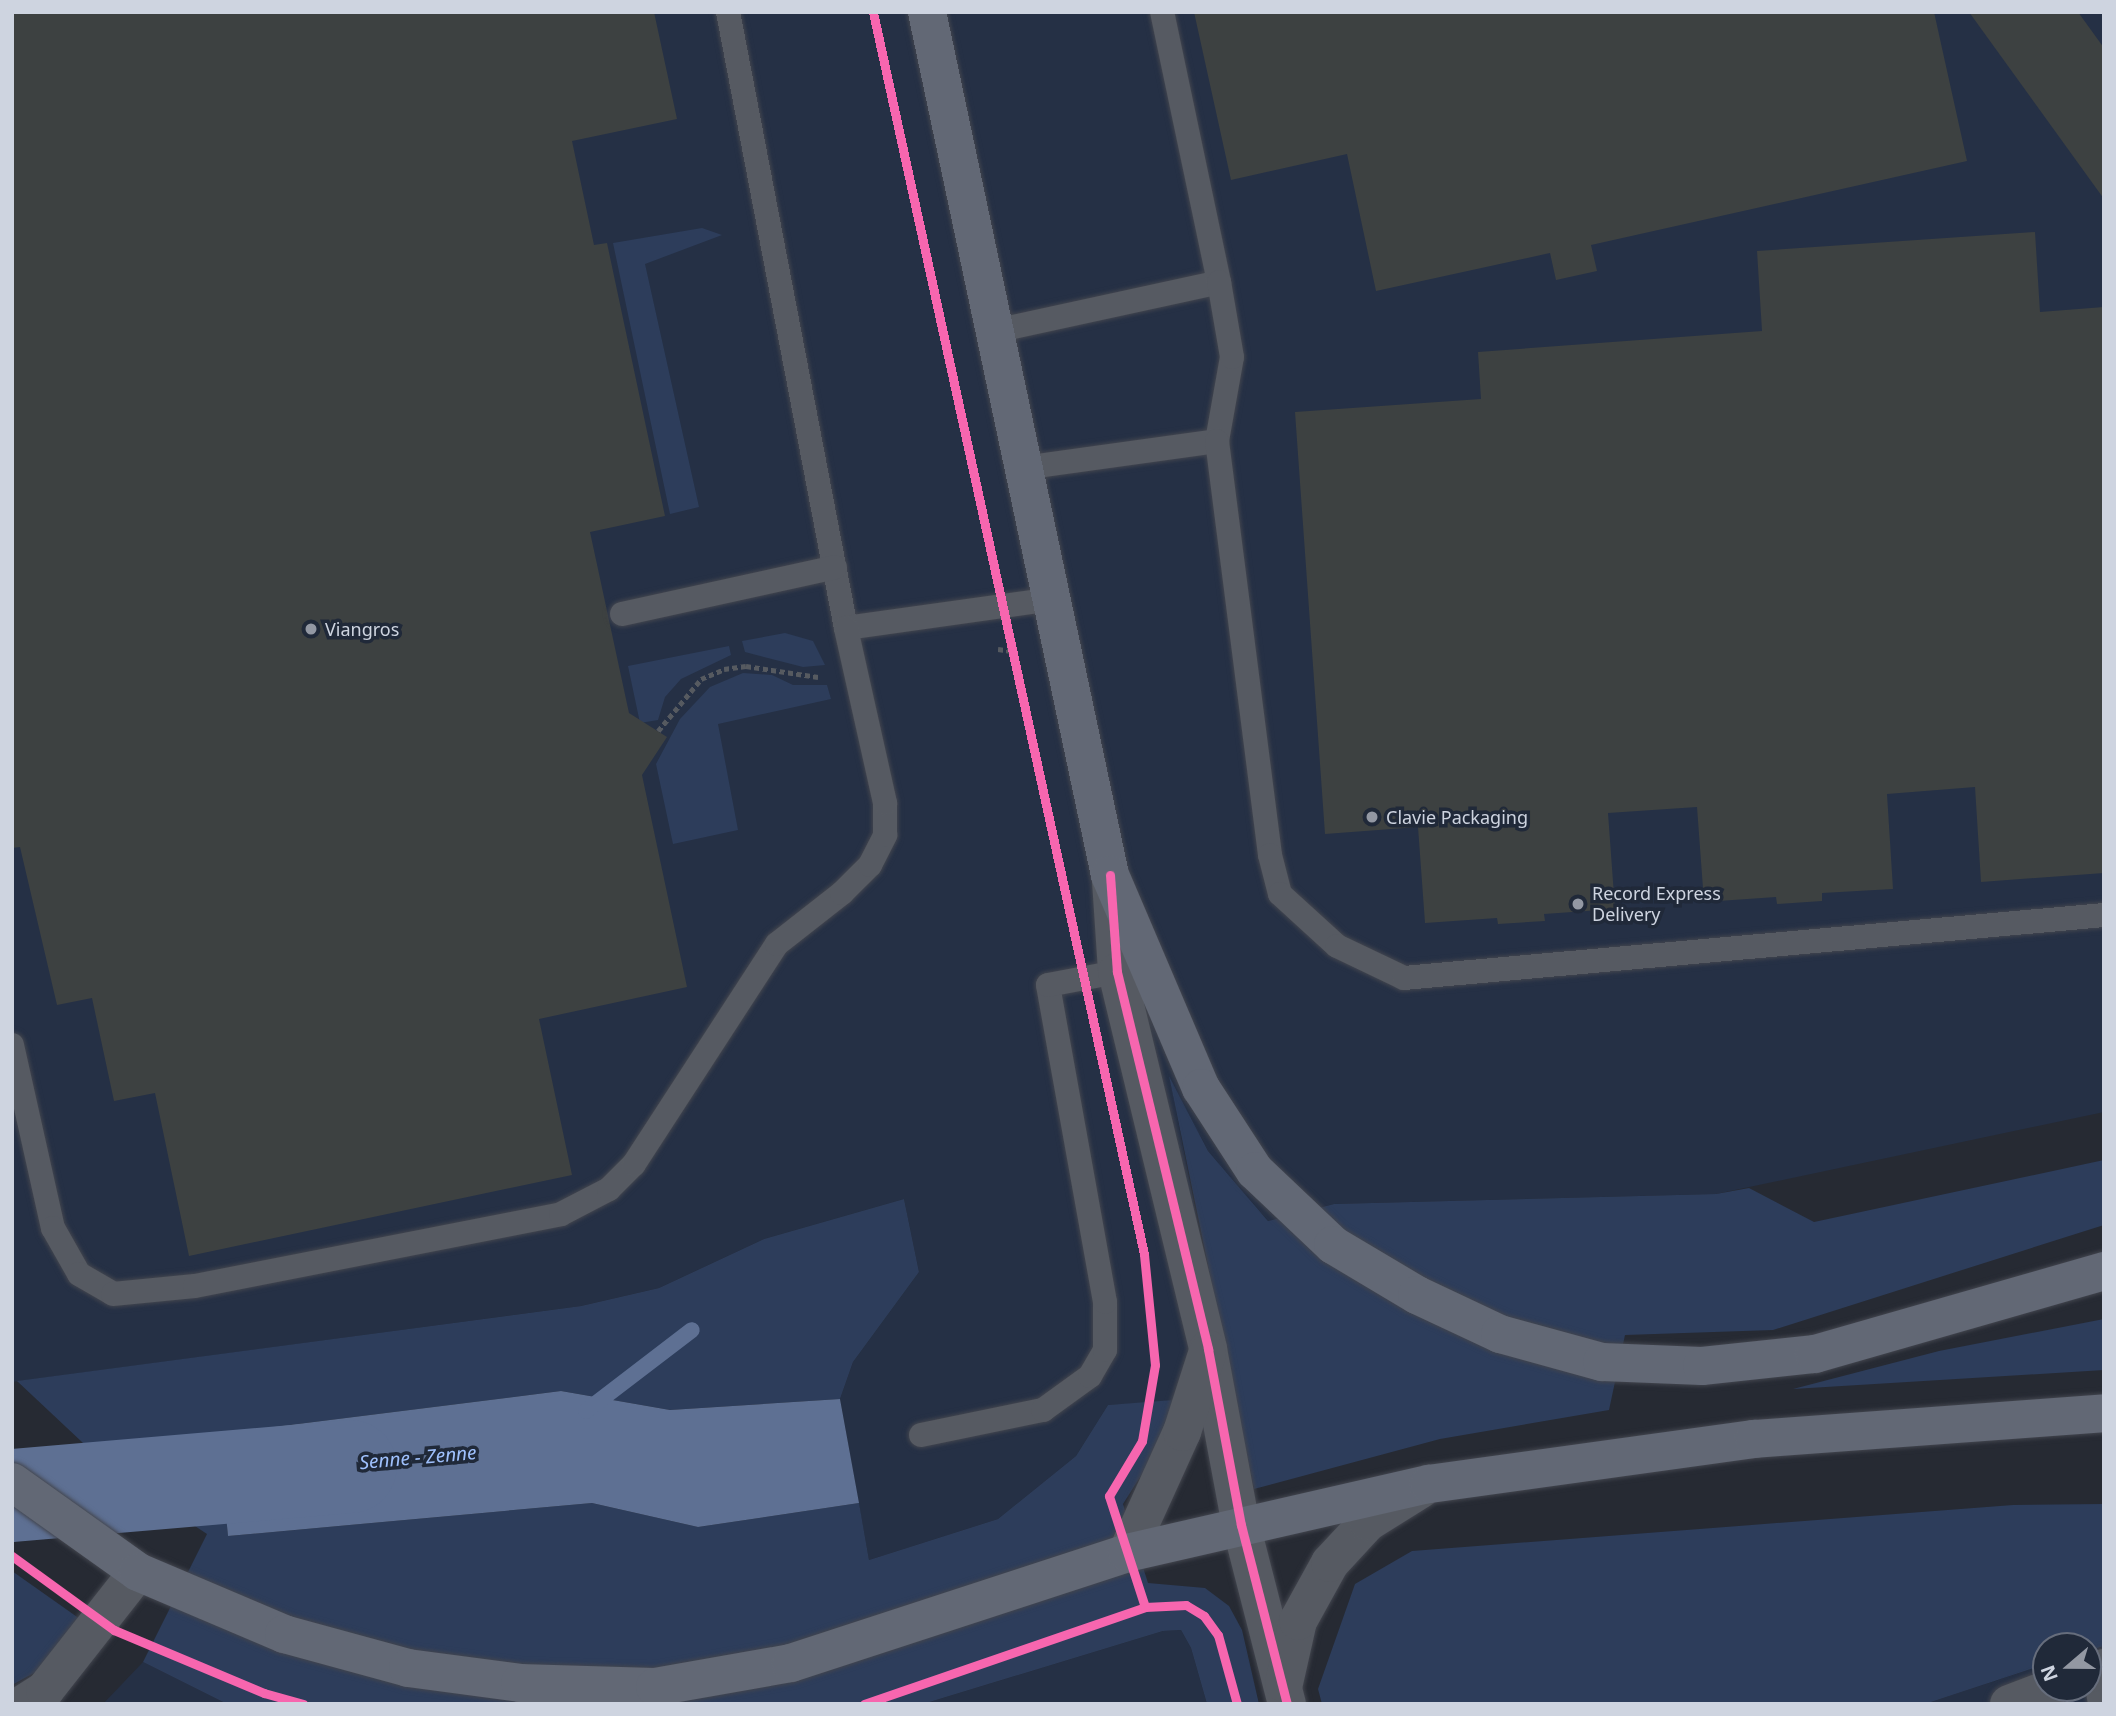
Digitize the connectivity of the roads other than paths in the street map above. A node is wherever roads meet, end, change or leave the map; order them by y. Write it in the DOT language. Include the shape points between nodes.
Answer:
graph roads {
  1 [pos="728,12"];
  2 [pos="927,12"];
  3 [pos="1162,12"];
  4 [pos="1219,282"];
  5 [pos="995,331"];
  6 [pos="1217,441"];
  7 [pos="1023,468"];
  8 [pos="835,567"];
  9 [pos="1052,599"];
  10 [pos="622,614"];
  11 [pos="846,628"];
  12 [pos="1110,875"];
  13 [pos="2104,915"];
  14 [pos="1117,972"];
  15 [pos="13,1049"];
  16 [pos="2104,1271"];
  17 [pos="1208,1349"];
  18 [pos="2104,1413"];
  19 [pos="921,1435"];
  20 [pos="12,1482"];
  21 [pos="1429,1484"];
  22 [pos="1241,1525"];
  23 [pos="1127,1553"];
  24 [pos="138,1572"];
  25 [pos="2032,1695"];
  26 [pos="1285,1696"];
  27 [pos="23,1704"];
  28 [pos="2009,1704"];
  1 -- 8 [label="lane"];
  2 -- 5 [label="highway"];
  3 -- 4 [label="lane"];
  4 -- 5 [label="lane"];
  4 -- 6 [label="lane" via="1233,356"];
  5 -- 7 [label="highway"];
  6 -- 7 [label="lane"];
  6 -- 13 [label="lane" via="1270,855 1280,894 1337,946 1404,978"];
  7 -- 9 [label="highway"];
  8 -- 10 [label="lane"];
  8 -- 11 [label="lane"];
  9 -- 11 [label="lane"];
  9 -- 12 [label="highway"];
  11 -- 15 [label="lane" via="885,803 885,835 870,865 777,944 634,1164 609,1189 561,1214 195,1286 113,1294 79,1274 53,1228"];
  12 -- 14 [label="street"];
  12 -- 16 [label="highway" via="1201,1088 1255,1171 1333,1245 1417,1295 1500,1334 1602,1362 1702,1366 1815,1354"];
  14 -- 17 [label="street"];
  14 -- 19 [label="lane" via="1048,985 1105,1302 1105,1350 1090,1376 1043,1410"];
  17 -- 22 [label="street"];
  17 -- 23 [label="street" via="1182,1432"];
  18 -- 21 [label="highway" via="1754,1439"];
  20 -- 24 [label="highway"];
  21 -- 22 [label="highway"];
  21 -- 26 [label="street" via="1367,1522 1330,1563 1298,1621"];
  22 -- 23 [label="highway"];
  22 -- 26 [label="street"];
  23 -- 24 [label="highway" via="790,1663 655,1687 520,1683 408,1668 284,1634"];
  24 -- 27 [label="street" via="45,1690"];
  25 -- 28 [label="street"];
}
